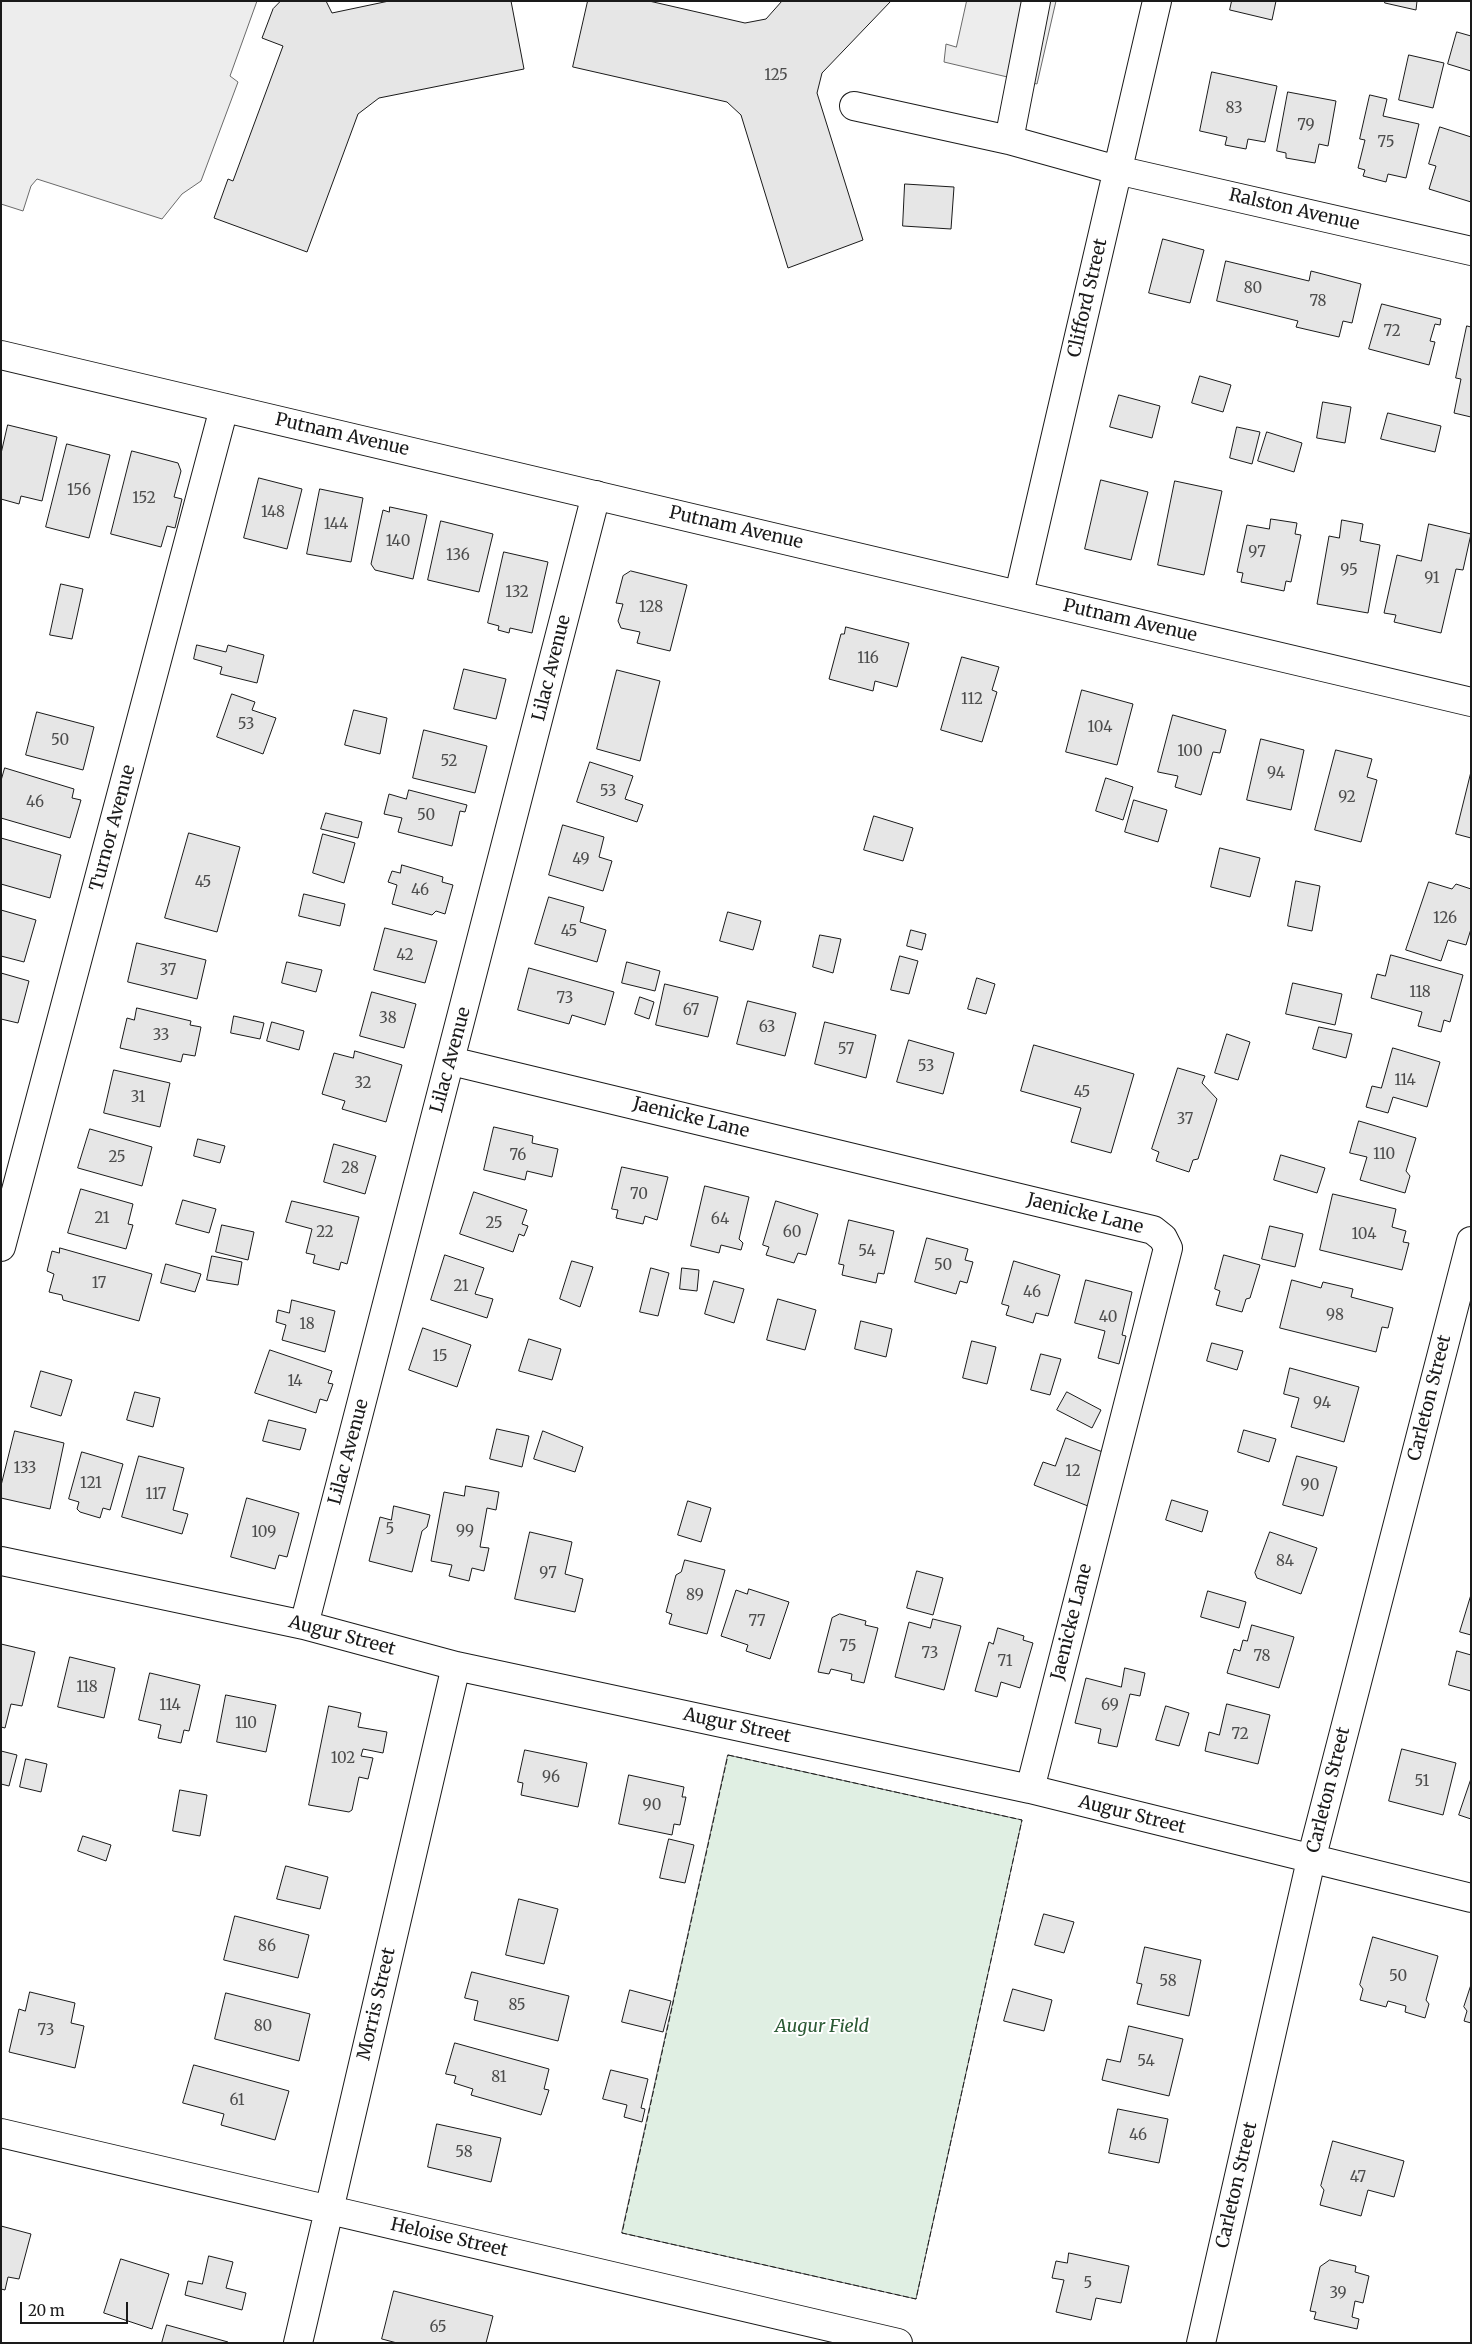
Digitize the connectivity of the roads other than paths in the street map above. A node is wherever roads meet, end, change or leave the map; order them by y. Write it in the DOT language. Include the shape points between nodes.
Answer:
graph roads {
  1 [pos="1036,1"];
  2 [pos="1157,1"];
  3 [pos="854,106"];
  4 [pos="1009,140"];
  5 [pos="1117,170"];
  6 [pos="1471,251"];
  7 [pos="1,355"];
  8 [pos="224,408"];
  9 [pos="596,495"];
  10 [pos="1019,594"];
  11 [pos="1471,702"];
  12 [pos="451,1060"];
  13 [pos="1471,1241"];
  14 [pos="1,1247"];
  15 [pos="1,1561"];
  16 [pos="304,1625"];
  17 [pos="456,1666"];
  18 [pos="1030,1789"];
  19 [pos="1311,1860"];
  20 [pos="1471,1898"];
  21 [pos="1,2133"];
  22 [pos="328,2210"];
  23 [pos="887,2342"];
  24 [pos="298,2343"];
  25 [pos="1201,2343"];
  1 -- 4 [label="street"];
  2 -- 5 [label="street, Clifford Street"];
  3 -- 4 [label="street, Ralston Avenue"];
  4 -- 5 [label="street, Ralston Avenue"];
  5 -- 6 [label="street, Ralston Avenue"];
  5 -- 10 [label="street, Clifford Street"];
  7 -- 8 [label="street, Putnam Avenue"];
  8 -- 9 [label="street, Putnam Avenue"];
  8 -- 14 [label="street, Turnor Avenue"];
  9 -- 10 [label="street, Putnam Avenue"];
  9 -- 12 [label="street, Lilac Avenue"];
  10 -- 11 [label="street, Putnam Avenue"];
  12 -- 16 [label="street, Lilac Avenue"];
  12 -- 18 [label="street, Jaenicke Lane" via="1153,1230 1163,1238 1168,1248"];
  13 -- 19 [label="street, Carleton Street"];
  15 -- 16 [label="street, Augur Street"];
  16 -- 17 [label="street, Augur Street"];
  17 -- 18 [label="street, Augur Street"];
  17 -- 22 [label="street, Morris Street"];
  18 -- 19 [label="street, Augur Street"];
  19 -- 20 [label="street, Augur Street"];
  19 -- 25 [label="street, Carleton Street"];
  21 -- 22 [label="street, Heloise Street"];
  22 -- 23 [label="street, Heloise Street"];
  22 -- 24 [label="street, Morris Street"];
}
